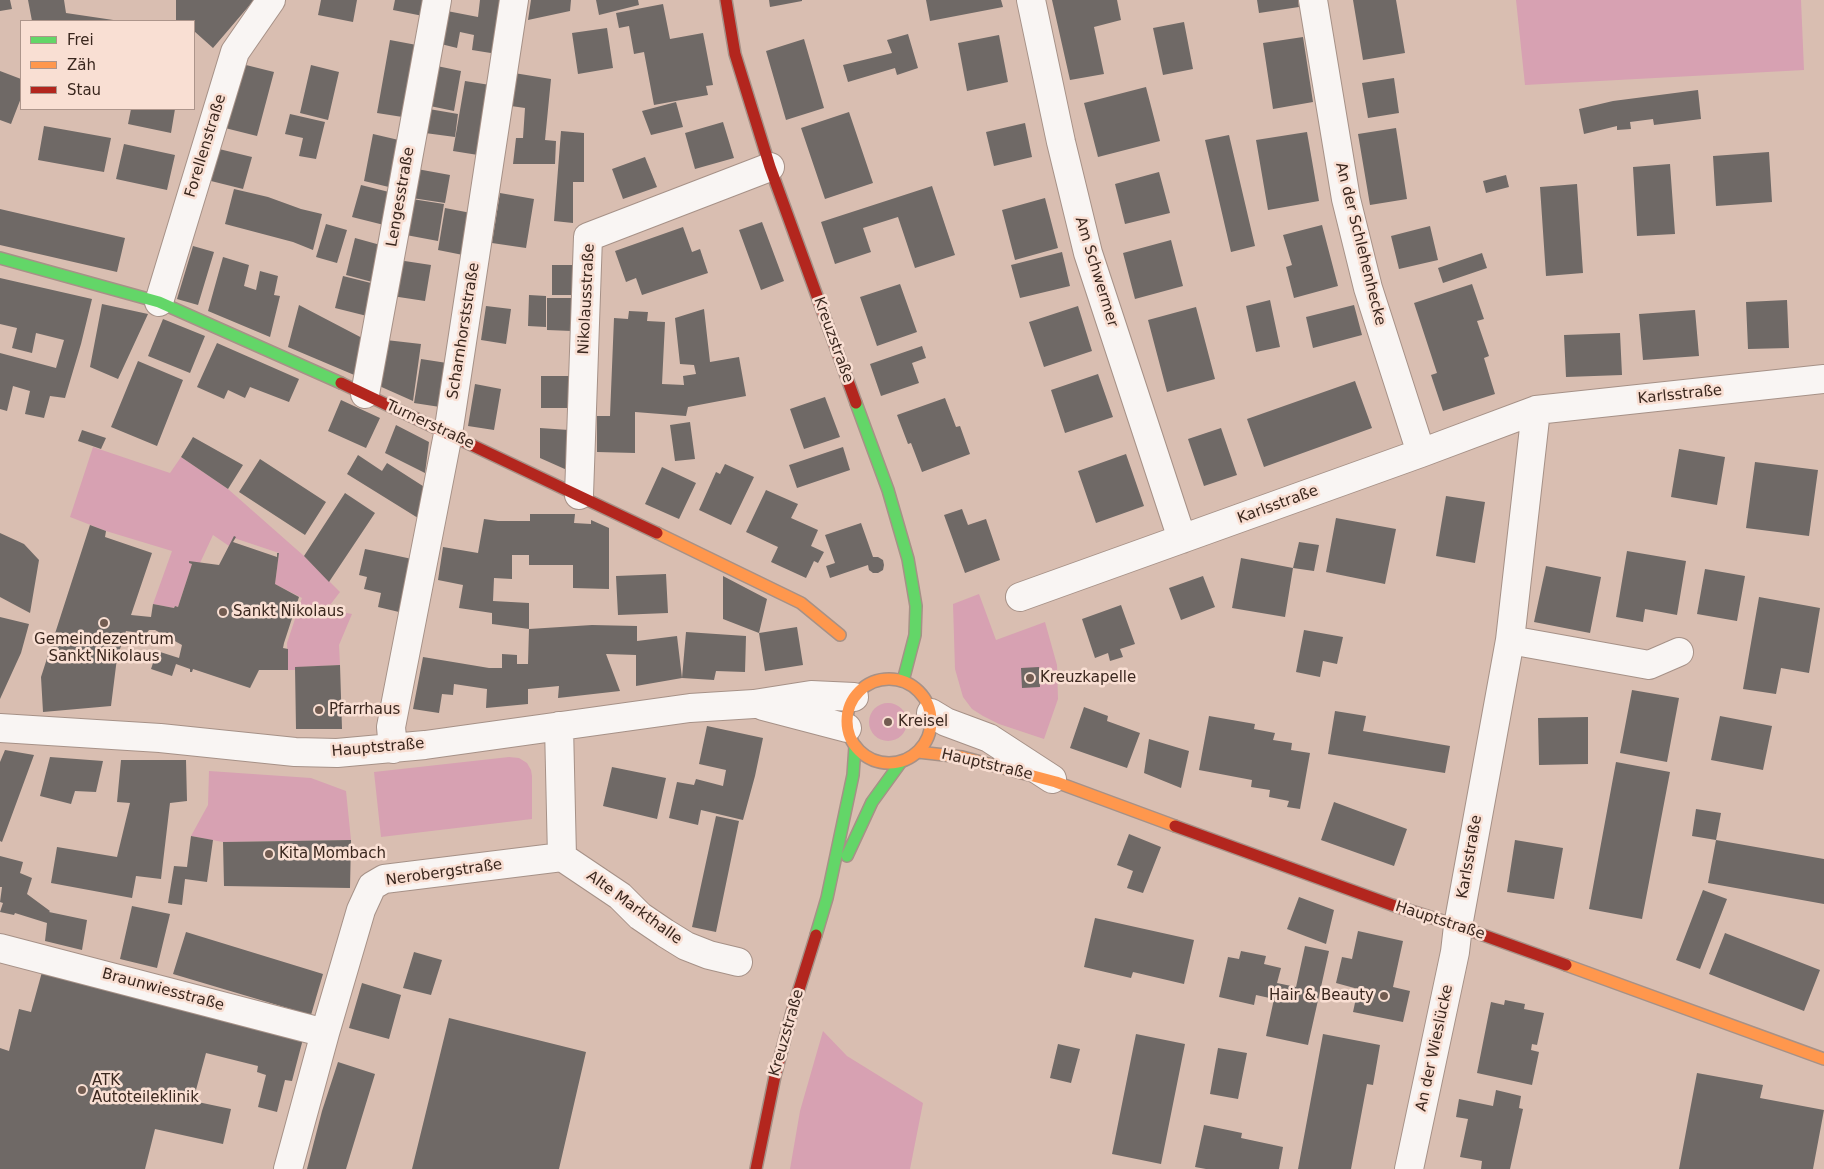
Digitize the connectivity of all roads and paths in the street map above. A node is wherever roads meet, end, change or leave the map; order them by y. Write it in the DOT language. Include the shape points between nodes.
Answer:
graph roads {
  1 [pos="271,0"];
  2 [pos="438,0"];
  3 [pos="514,0"];
  4 [pos="726,0"];
  5 [pos="1031,0"];
  6 [pos="1313,0"];
  7 [pos="770,167"];
  8 [pos="0,258"];
  9 [pos="159,302"];
  10 [pos="1824,380"];
  11 [pos="365,394"];
  12 [pos="1536,410"];
  13 [pos="448,434"];
  14 [pos="1421,453"];
  15 [pos="579,495"];
  16 [pos="1182,539"];
  17 [pos="1020,597"];
  18 [pos="840,634"];
  19 [pos="1510,640"];
  20 [pos="1679,652"];
  21 [pos="903,681"];
  22 [pos="854,697"];
  23 [pos="754,704"];
  24 [pos="931,713"];
  25 [pos="559,726"];
  26 [pos="0,728"];
  27 [pos="851,737"];
  28 [pos="393,748"];
  29 [pos="918,752"];
  30 [pos="901,762"];
  31 [pos="1056,782"];
  32 [pos="562,857"];
  33 [pos="827,898"];
  34 [pos="1458,926"];
  35 [pos="0,948"];
  36 [pos="738,962"];
  37 [pos="325,1033"];
  38 [pos="1824,1059"];
  39 [pos="288,1169"];
  40 [pos="756,1169"];
  41 [pos="1409,1169"];
  1 -- 9 [label="street, Forellenstraße" via="234,52"];
  2 -- 11 [label="street, Lengesstraße"];
  3 -- 13 [label="street, Scharnhorststraße"];
  4 -- 7 [label="street, Kreuzstraße" via="735,54"];
  5 -- 16 [label="street, Am Schwermer" via="1088,253"];
  6 -- 14 [label="street, An der Schlehenhecke" via="1346,199 1368,288"];
  7 -- 15 [label="street, Nikolausstraße" via="588,237"];
  7 -- 21 [label="street, Kreuzstraße" via="890,496 908,559 916,606 915,636"];
  8 -- 9 [label="street, Turnerstraße"];
  9 -- 11 [label="street, Turnerstraße"];
  10 -- 12 [label="street, Karlsstraße"];
  11 -- 13 [label="street, Turnerstraße"];
  12 -- 14 [label="street, Karlsstraße"];
  12 -- 19 [label="street, Karlsstraße"];
  13 -- 15 [label="street, Turnerstraße"];
  13 -- 28 [label="street, Scharnhorststraße" via="391,728"];
  14 -- 16 [label="street, Karlsstraße"];
  15 -- 18 [label="street, Turnerstraße" via="801,603"];
  16 -- 17 [label="street, Karlsstraße"];
  19 -- 20 [label="street" via="1649,664"];
  19 -- 34 [label="street, Karlsstraße"];
  21 -- 22 [label="street" via="881,679"];
  21 -- 24 [label="street" via="921,694"];
  22 -- 23 [label="street, Hauptstraße" via="811,695"];
  22 -- 27 [label="street" via="849,707"];
  23 -- 25 [label="street, Hauptstraße" via="690,708"];
  23 -- 27 [label="street, Hauptstraße"];
  24 -- 29 [label="street, Hauptstraße" via="929,735"];
  24 -- 31 [label="street, Hauptstraße" via="989,738"];
  25 -- 28 [label="street, Hauptstraße"];
  25 -- 32 [label="street"];
  26 -- 28 [label="street, Hauptstraße" via="160,738 295,752 345,753"];
  27 -- 30 [label="street, Hauptstraße" via="864,755 888,764"];
  27 -- 33 [label="street, Kreuzstraße" via="853,775"];
  29 -- 30 [label="street"];
  29 -- 31 [label="street, Hauptstraße" via="962,757"];
  30 -- 33 [label="street, Kreuzstraße" via="872,802"];
  31 -- 34 [label="street, Hauptstraße"];
  32 -- 36 [label="street, Alte Markthalle" via="686,946"];
  32 -- 37 [label="street, Nerobergstraße" via="384,879 372,886"];
  33 -- 40 [label="street, Kreuzstraße" via="775,1076"];
  34 -- 38 [label="street, Hauptstraße"];
  34 -- 41 [label="street, An der Wieslücke"];
  35 -- 37 [label="street, Braunwiesstraße"];
  37 -- 39 [label="street, Nerobergstraße"];
}
